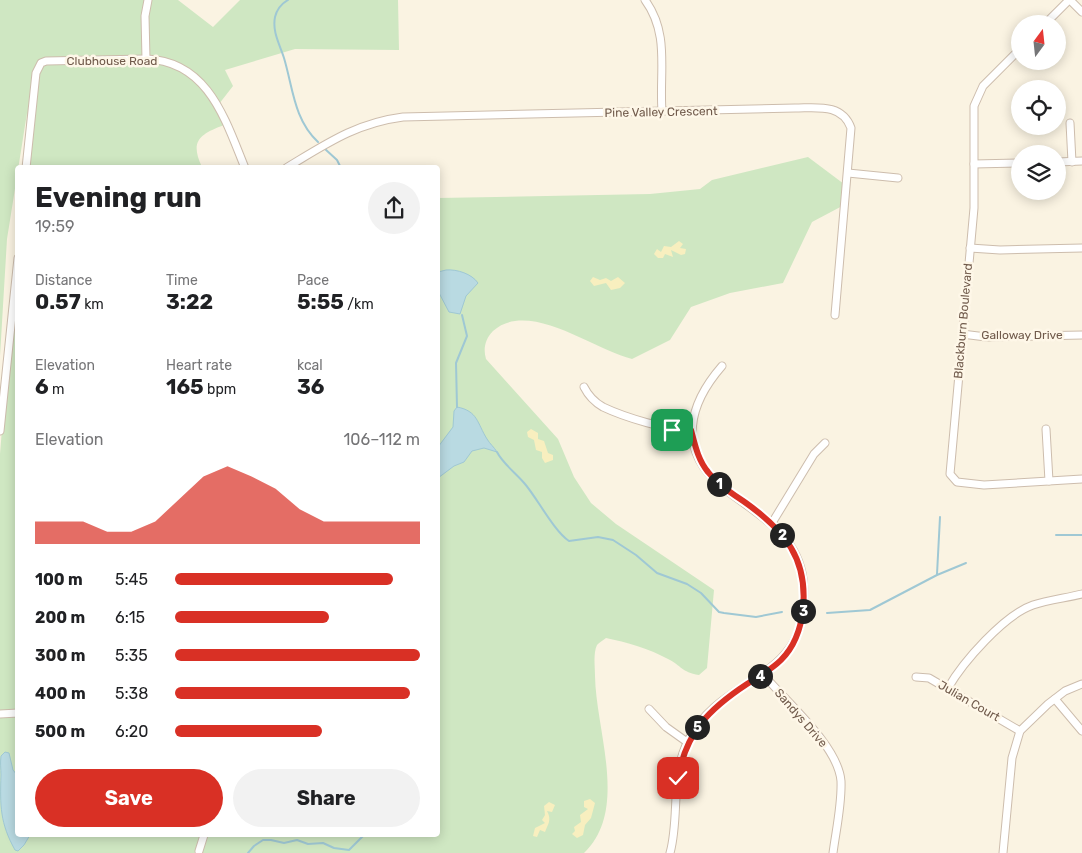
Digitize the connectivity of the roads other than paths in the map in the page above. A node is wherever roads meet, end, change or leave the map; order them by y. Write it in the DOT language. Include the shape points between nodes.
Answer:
graph roads {
  1 [pos="148,0"];
  2 [pos="646,0"];
  3 [pos="1070,0"];
  4 [pos="1082,12"];
  5 [pos="1054,15"];
  6 [pos="1011,57"];
  7 [pos="146,59"];
  8 [pos="662,112"];
  9 [pos="1070,123"];
  10 [pos="1082,161"];
  11 [pos="1066,162"];
  12 [pos="1072,162"];
  13 [pos="1011,163"];
  14 [pos="974,164"];
  15 [pos="26,165"];
  16 [pos="244,165"];
  17 [pos="291,165"];
  18 [pos="848,173"];
  19 [pos="898,178"];
  20 [pos="970,248"];
  21 [pos="1082,248"];
  22 [pos="15,287"];
  23 [pos="835,315"];
  24 [pos="962,334"];
  25 [pos="1082,335"];
  26 [pos="722,366"];
  27 [pos="584,387"];
  28 [pos="1046,429"];
  29 [pos="691,430"];
  30 [pos="0,431"];
  31 [pos="825,443"];
  32 [pos="1082,479"];
  33 [pos="1049,481"];
  34 [pos="772,523"];
  35 [pos="1082,594"];
  36 [pos="763,674"];
  37 [pos="916,677"];
  38 [pos="1082,684"];
  39 [pos="948,688"];
  40 [pos="1055,699"];
  41 [pos="649,709"];
  42 [pos="15,713"];
  43 [pos="0,714"];
  44 [pos="1020,731"];
  45 [pos="1082,731"];
  46 [pos="687,742"];
  47 [pos="203,837"];
  48 [pos="199,852"];
  49 [pos="670,853"];
  50 [pos="833,853"];
  51 [pos="1003,853"];
  1 -- 7 [label="street"];
  2 -- 8 [label="street" via="657,17 660,31"];
  3 -- 4 [label="street"];
  3 -- 5 [label="street"];
  6 -- 14 [label="street, Blackburn Boulevard" via="977,95 973,112"];
  7 -- 15 [label="street, Clubhouse Road" via="46,61 40,64 36,73"];
  7 -- 16 [label="street, Clubhouse Road" via="176,65 197,79 226,122"];
  8 -- 17 [label="street, Pine Valley Crescent" via="394,118 350,130"];
  8 -- 18 [label="street, Pine Valley Crescent" via="836,110 846,117 851,128"];
  9 -- 12 [label="street"];
  10 -- 12 [label="street"];
  11 -- 12 [label="street"];
  13 -- 14 [label="street"];
  14 -- 20 [label="street, Blackburn Boulevard"];
  18 -- 19 [label="street"];
  18 -- 23 [label="street, Pine Valley Crescent"];
  20 -- 21 [label="street"];
  20 -- 24 [label="street, Blackburn Boulevard"];
  22 -- 30 [label="street"];
  24 -- 25 [label="street, Galloway Drive" via="986,337"];
  24 -- 33 [label="street, Blackburn Boulevard" via="951,446 952,478 979,486"];
  26 -- 29 [label="street" via="700,396"];
  27 -- 29 [label="street" via="602,407 672,430"];
  28 -- 33 [label="street"];
  29 -- 34 [label="street" via="701,462 713,478"];
  31 -- 34 [label="street" via="814,454"];
  32 -- 33 [label="street, Blackburn Boulevard"];
  34 -- 36 [label="street" via="788,542 798,562 803,576 804,602 794,643 785,656"];
  35 -- 39 [label="street" via="1032,605 1020,612 973,652"];
  36 -- 46 [label="street" via="721,702"];
  36 -- 50 [label="street, Sandys Drive" via="828,748 836,764 841,780"];
  37 -- 39 [label="street, Julian Court" via="929,678"];
  38 -- 40 [label="street"];
  39 -- 44 [label="street, Julian Court"];
  40 -- 44 [label="street"];
  40 -- 45 [label="street"];
  41 -- 46 [label="street"];
  42 -- 43 [label="street"];
  44 -- 51 [label="street" via="1012,758"];
  46 -- 49 [label="street" via="678,778"];
  47 -- 48 [label="street"];
}
